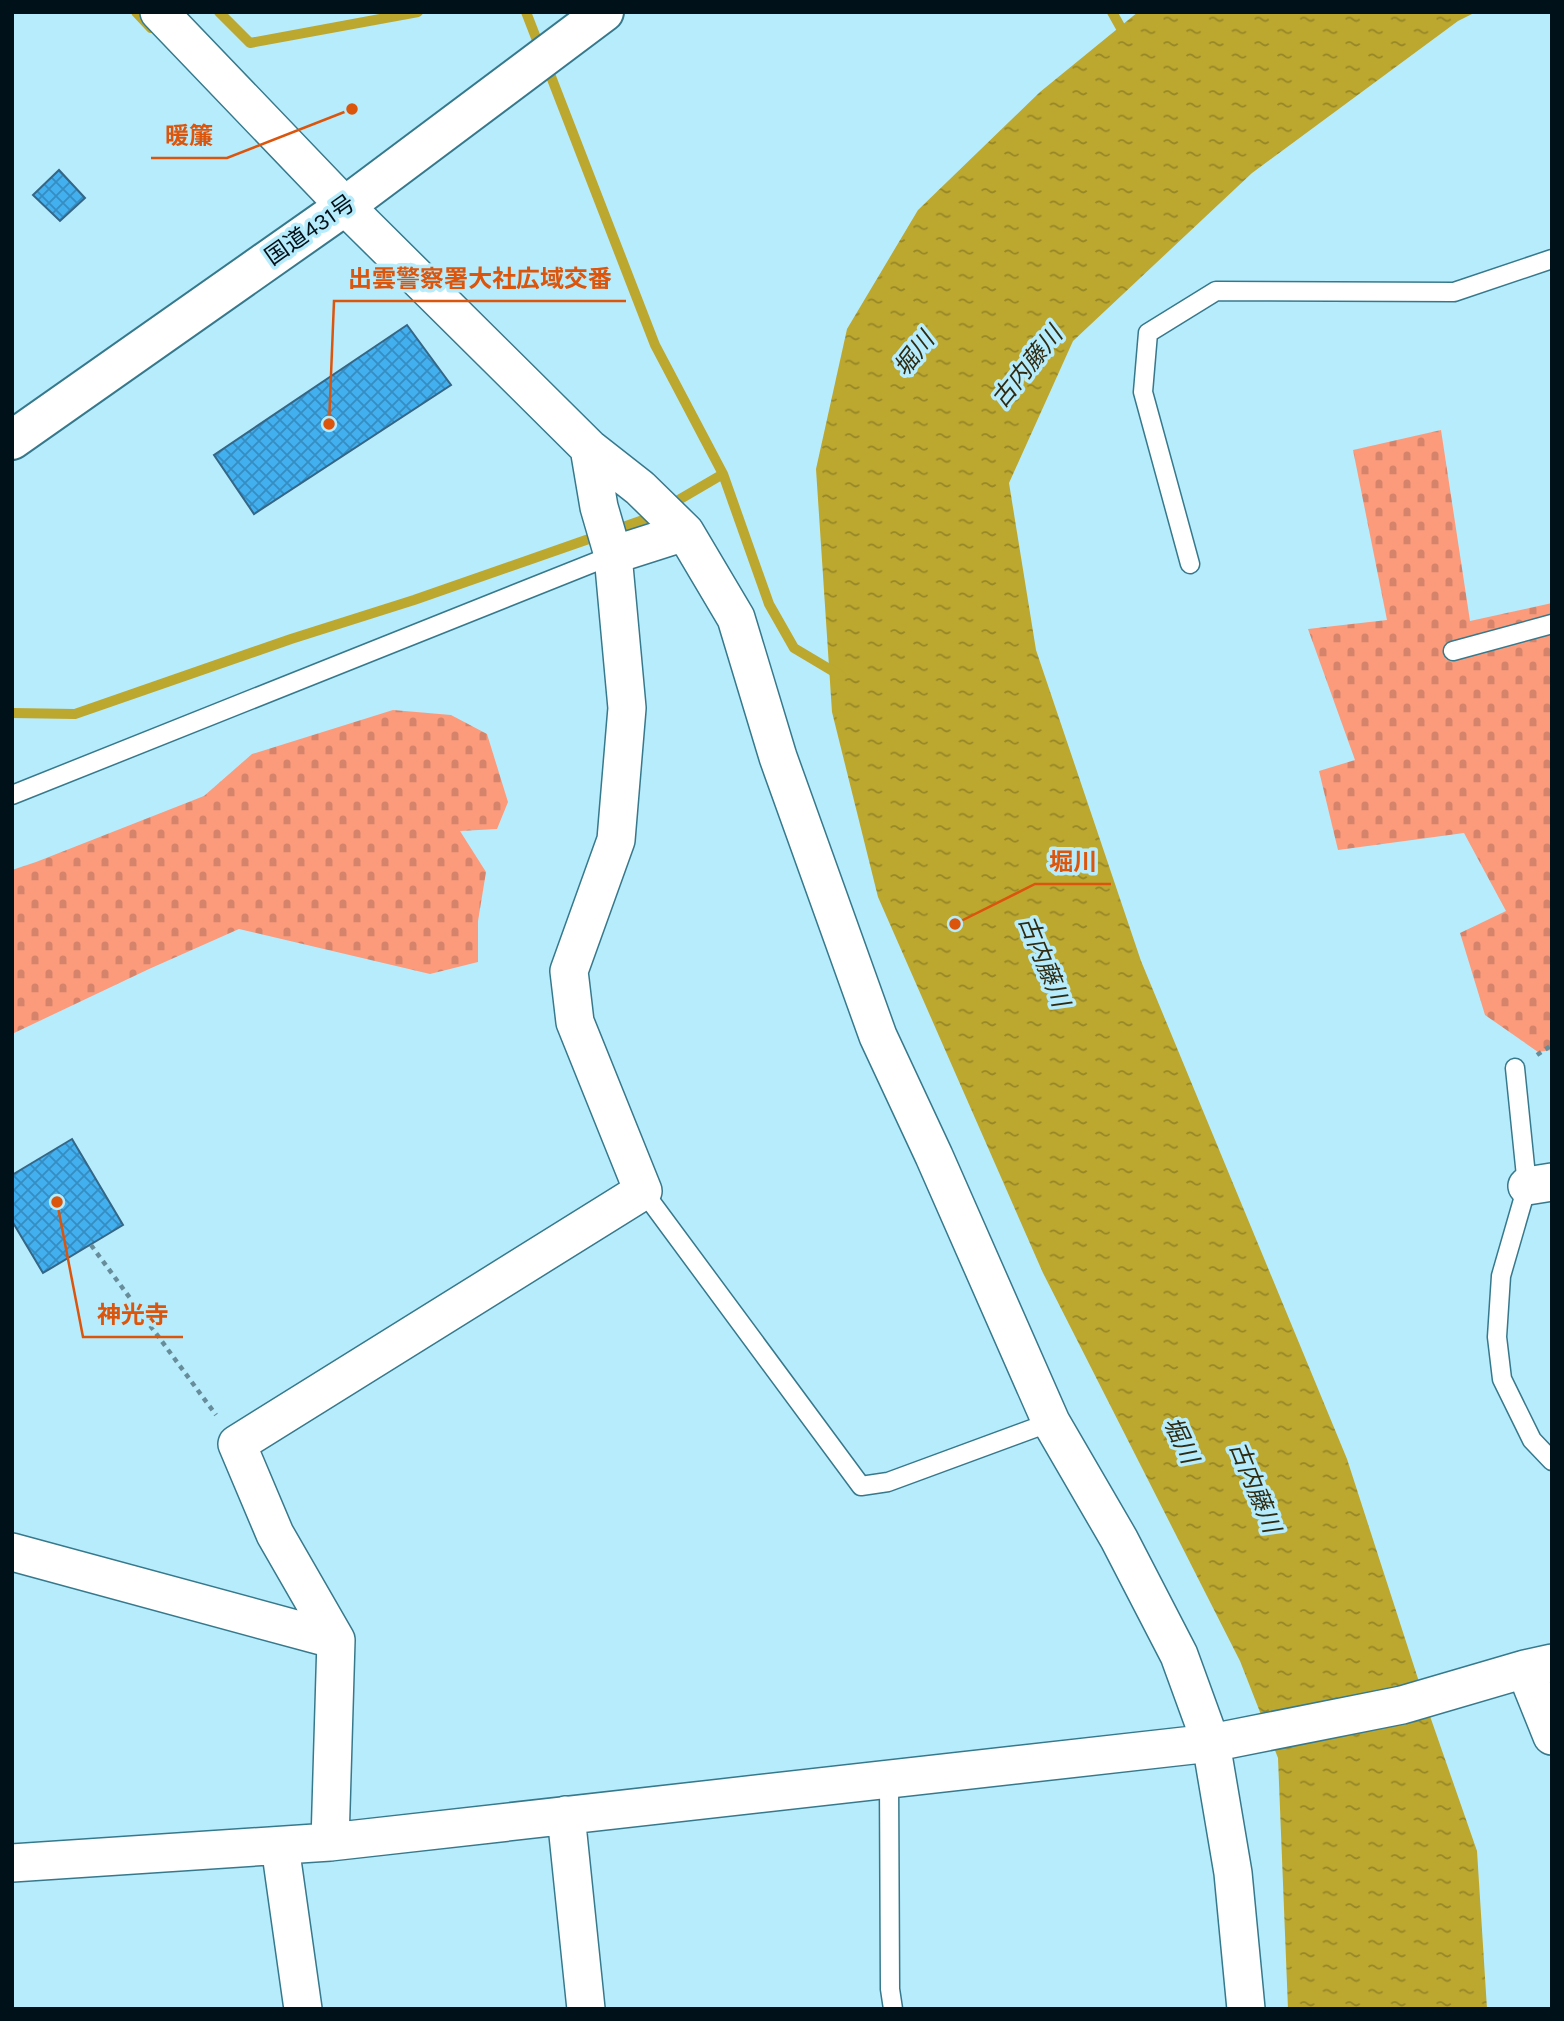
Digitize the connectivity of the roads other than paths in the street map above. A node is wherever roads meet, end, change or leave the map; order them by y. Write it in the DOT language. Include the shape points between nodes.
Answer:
graph roads {
  1 [pos="159,12"];
  2 [pos="604,12"];
  3 [pos="345,206"];
  4 [pos="1552,259"];
  5 [pos="12,440"];
  6 [pos="589,449"];
  7 [pos="646,493"];
  8 [pos="681,527"];
  9 [pos="606,532"];
  10 [pos="1190,564"];
  11 [pos="1552,624"];
  12 [pos="1453,651"];
  13 [pos="12,794"];
  14 [pos="1515,1068"];
  15 [pos="1539,1184"];
  16 [pos="643,1191"];
  17 [pos="1051,1422"];
  18 [pos="1552,1461"];
  19 [pos="12,1552"];
  20 [pos="336,1640"];
  21 [pos="1539,1666"];
  22 [pos="1552,1736"];
  23 [pos="1211,1743"];
  24 [pos="889,1779"];
  25 [pos="566,1815"];
  26 [pos="330,1842"];
  27 [pos="280,1846"];
  28 [pos="12,1863"];
  29 [pos="303,2009"];
  30 [pos="586,2009"];
  31 [pos="893,2009"];
  32 [pos="1246,2009"];
  1 -- 3 [label="street"];
  2 -- 3 [label="highway, 国道431号"];
  3 -- 5 [label="highway, 国道431号"];
  3 -- 6 [label="street"];
  4 -- 10 [label="lane" via="1454,292 1216,291 1148,333 1143,392"];
  6 -- 7 [label="street"];
  6 -- 9 [label="street"];
  7 -- 8 [label="street"];
  7 -- 9 [label="street"];
  8 -- 9 [label="street"];
  8 -- 17 [label="street" via="736,618 778,757 878,1036"];
  9 -- 13 [label="lane"];
  9 -- 16 [label="street" via="627,708 616,840 569,971 575,1022"];
  11 -- 12 [label="lane"];
  14 -- 15 [label="lane"];
  15 -- 18 [label="lane" via="1501,1276 1497,1337 1502,1379 1532,1440"];
  16 -- 17 [label="lane" via="860,1486 888,1482"];
  16 -- 20 [label="street" via="237,1444 275,1534"];
  17 -- 23 [label="street" via="1119,1539 1179,1656"];
  19 -- 20 [label="street"];
  20 -- 26 [label="street"];
  21 -- 22 [label="street"];
  21 -- 23 [label="street" via="1402,1705"];
  23 -- 24 [label="street"];
  23 -- 32 [label="street" via="1233,1873"];
  24 -- 25 [label="street"];
  24 -- 31 [label="lane"];
  25 -- 26 [label="street"];
  25 -- 30 [label="street"];
  26 -- 27 [label="street"];
  27 -- 28 [label="street"];
  27 -- 29 [label="street"];
}
